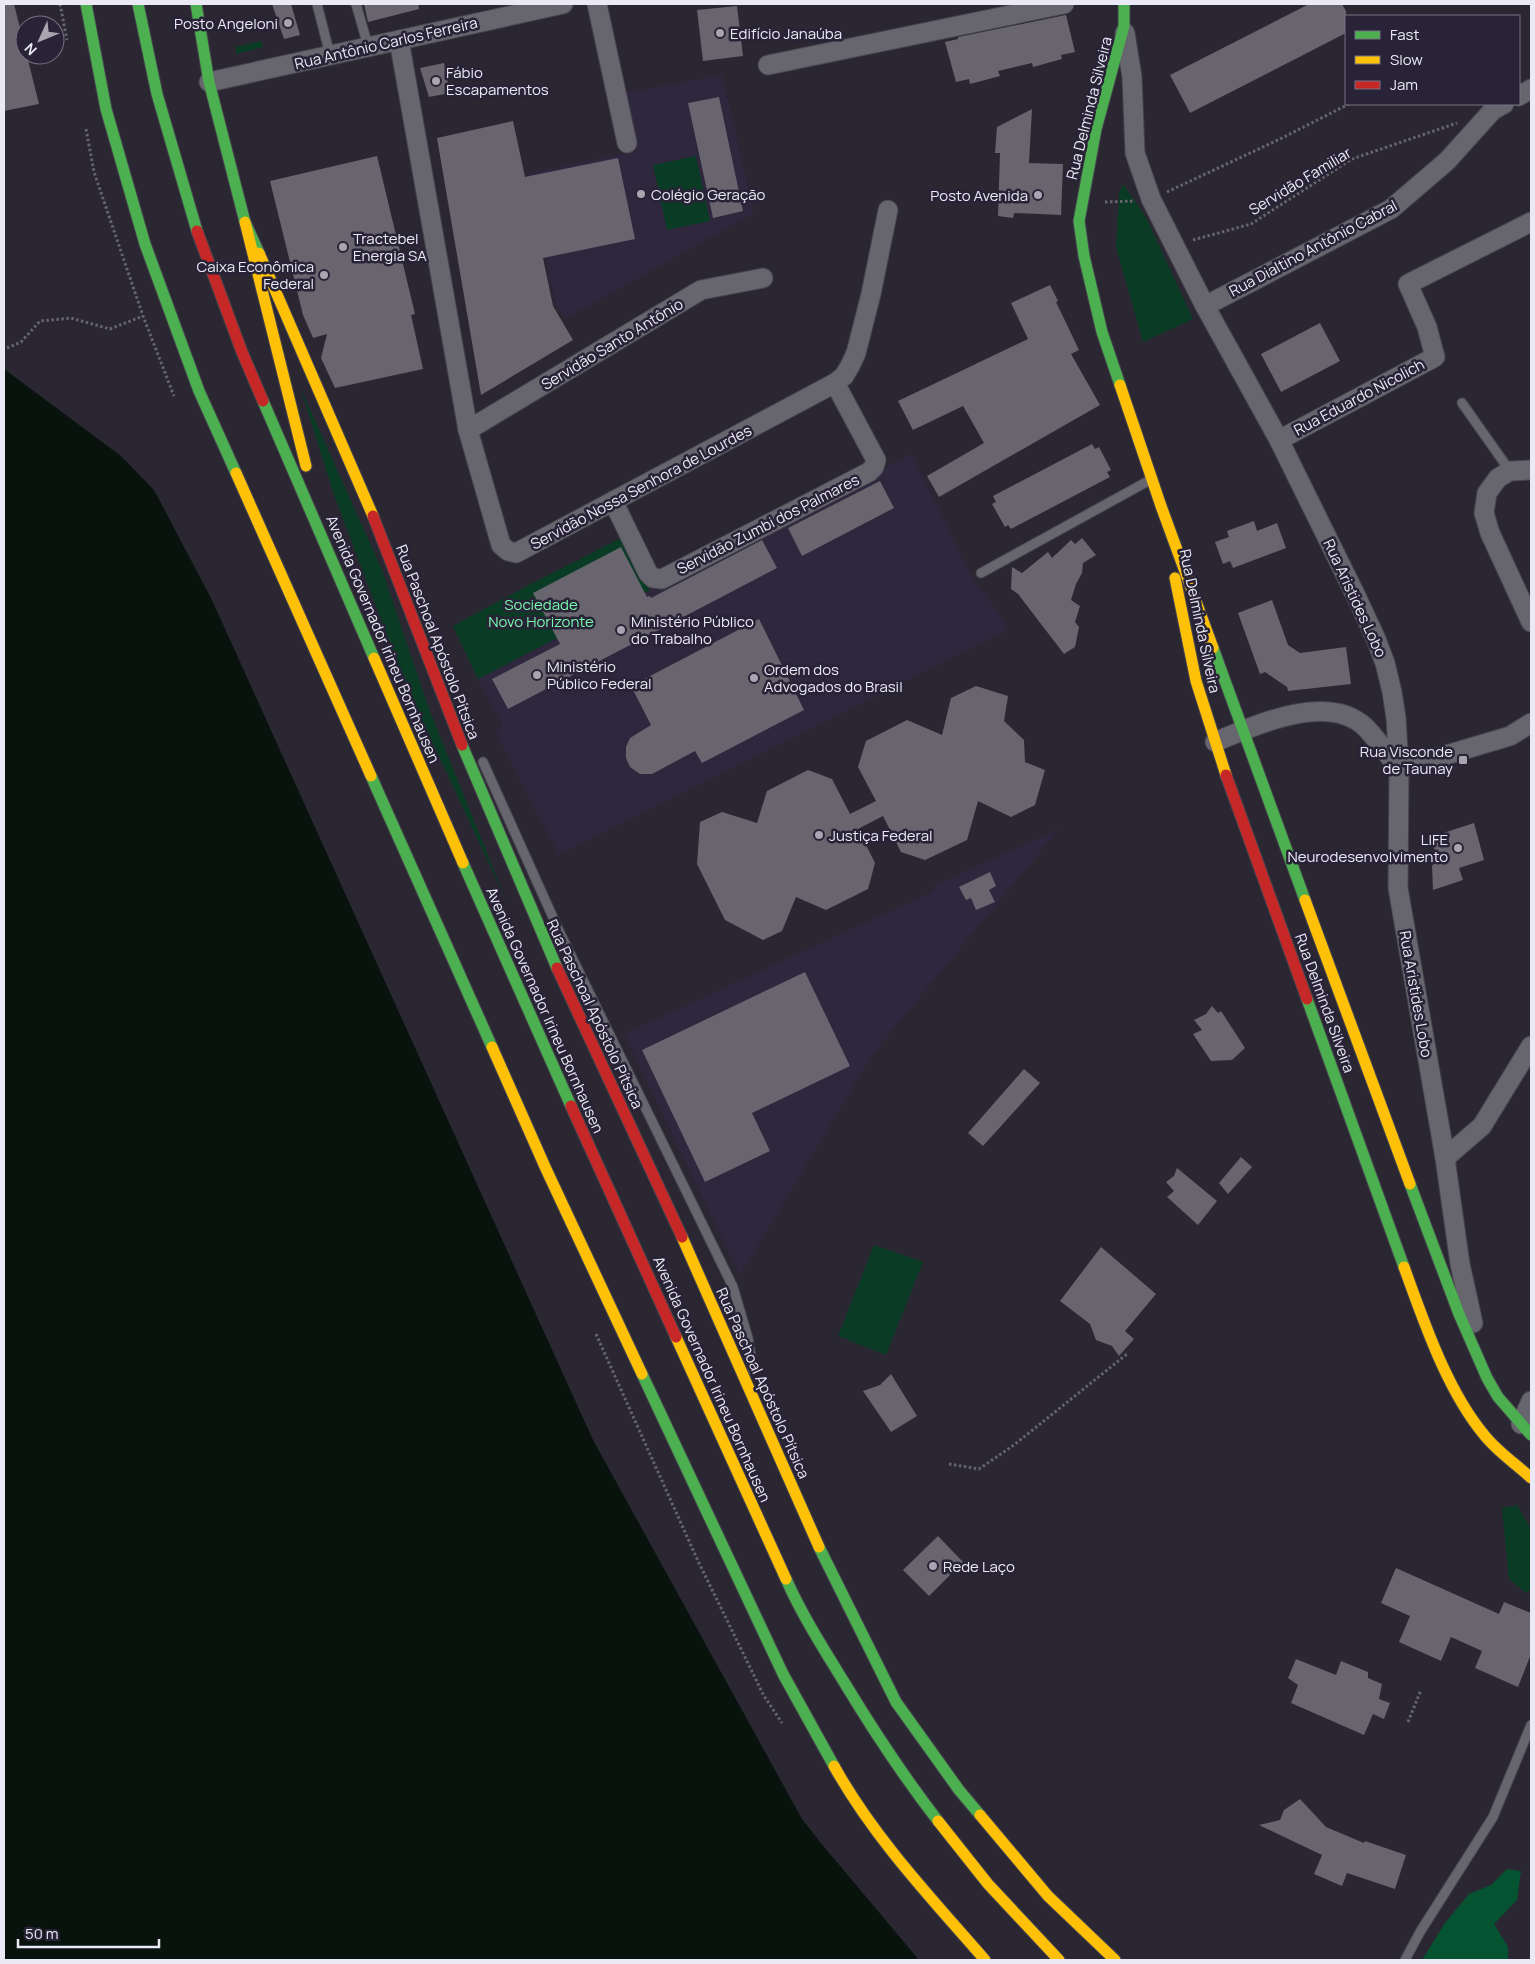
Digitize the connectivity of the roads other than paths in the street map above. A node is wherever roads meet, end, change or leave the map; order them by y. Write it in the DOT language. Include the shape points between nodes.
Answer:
graph roads {
  1 [pos="86,4"];
  2 [pos="138,4"];
  3 [pos="196,4"];
  4 [pos="317,4"];
  5 [pos="356,4"];
  6 [pos="563,4"];
  7 [pos="597,4"];
  8 [pos="1064,4"];
  9 [pos="1124,4"];
  10 [pos="1124,26"];
  11 [pos="399,40"];
  12 [pos="368,46"];
  13 [pos="330,55"];
  14 [pos="768,65"];
  15 [pos="209,82"];
  16 [pos="1531,89"];
  17 [pos="1520,95"];
  18 [pos="1502,105"];
  19 [pos="626,144"];
  20 [pos="888,210"];
  21 [pos="245,222"];
  22 [pos="1531,222"];
  23 [pos="762,278"];
  24 [pos="1205,306"];
  25 [pos="835,383"];
  26 [pos="1462,403"];
  27 [pos="468,430"];
  28 [pos="1279,440"];
  29 [pos="1510,470"];
  30 [pos="1531,470"];
  31 [pos="1152,478"];
  32 [pos="613,501"];
  33 [pos="1161,506"];
  34 [pos="325,543"];
  35 [pos="981,573"];
  36 [pos="1531,622"];
  37 [pos="450,717"];
  38 [pos="1531,724"];
  39 [pos="1244,730"];
  40 [pos="470,739"];
  41 [pos="1215,742"];
  42 [pos="479,756"];
  43 [pos="1399,769"];
  44 [pos="1531,1046"];
  45 [pos="1445,1158"];
  46 [pos="1478,1357"];
  47 [pos="1531,1401"];
  48 [pos="758,1410"];
  49 [pos="1526,1430"];
  50 [pos="1531,1478"];
  51 [pos="1531,1725"];
  52 [pos="985,1960"];
  53 [pos="1059,1960"];
  54 [pos="1115,1960"];
  55 [pos="1405,1960"];
  1 -- 52 [label="main road" via="117,151 145,244 198,391 546,1169 783,1674 846,1787 904,1866"];
  2 -- 34 [label="main road, Avenida Governador Irineu Bornhausen" via="157,94 193,220 242,352"];
  3 -- 15 [label="main road, Rua Paschoal Apóstolo Pítsica"];
  4 -- 13 [label="lane"];
  5 -- 12 [label="lane"];
  6 -- 11 [label="street, Rua Antônio Carlos Ferreira"];
  7 -- 19 [label="street"];
  8 -- 14 [label="street"];
  9 -- 10 [label="main road, Rua Delminda Silveira"];
  10 -- 24 [label="street, Rua Aristides Lobo" via="1132,77 1135,153 1151,200"];
  10 -- 31 [label="main road, Rua Delminda Silveira" via="1096,129 1079,221 1102,332"];
  11 -- 12 [label="street, Rua Antônio Carlos Ferreira"];
  11 -- 27 [label="street, Servidão Nossa Senhora de Lourdes"];
  12 -- 13 [label="street, Rua Antônio Carlos Ferreira"];
  13 -- 15 [label="street, Rua Antônio Carlos Ferreira"];
  15 -- 21 [label="main road, Rua Paschoal Apóstolo Pítsica"];
  16 -- 17 [label="street"];
  18 -- 24 [label="street, Rua Dialtino Antônio Cabral" via="1493,110 1447,161 1391,209"];
  20 -- 25 [label="street, Servidão Nossa Senhora de Lourdes" via="856,353 847,371"];
  21 -- 34 [label="main road"];
  21 -- 37 [label="main road, Rua Paschoal Apóstolo Pítsica" via="383,538"];
  22 -- 28 [label="street, Rua Eduardo Nicolich" via="1408,284 1426,327 1434,357"];
  23 -- 27 [label="street, Servidão Santo Antônio" via="701,290"];
  24 -- 28 [label="street, Rua Aristides Lobo"];
  25 -- 32 [label="street, Servidão Nossa Senhora de Lourdes"];
  25 -- 32 [label="street, Servidão Zumbi dos Palmares" via="876,460 869,472 662,578 653,578 648,573"];
  26 -- 29 [label="lane"];
  27 -- 32 [label="street, Servidão Nossa Senhora de Lourdes" via="501,545 508,551 516,553"];
  28 -- 43 [label="street, Rua Aristides Lobo" via="1379,647 1392,692"];
  29 -- 30 [label="street"];
  29 -- 36 [label="street" via="1498,478 1487,493 1484,513 1490,534"];
  31 -- 33 [label="main road, Rua Delminda Silveira"];
  31 -- 35 [label="lane"];
  33 -- 39 [label="main road, Rua Delminda Silveira"];
  33 -- 41 [label="main road, Rua Delminda Silveira" via="1189,652"];
  34 -- 53 [label="main road, Avenida Governador Irineu Bornhausen" via="514,982 800,1610 884,1745 943,1830 999,1898"];
  37 -- 40 [label="lane"];
  37 -- 48 [label="main road, Rua Paschoal Apóstolo Pítsica" via="577,1014 680,1233"];
  38 -- 43 [label="street" via="1510,736"];
  39 -- 41 [label="street"];
  39 -- 43 [label="street" via="1310,711 1342,713 1364,726"];
  39 -- 46 [label="main road, Rua Delminda Silveira" via="1383,1112"];
  41 -- 50 [label="main road, Rua Delminda Silveira" via="1418,1305 1457,1398 1486,1437"];
  42 -- 48 [label="lane" via="604,1027 733,1287 748,1338"];
  43 -- 45 [label="street, Rua Aristides Lobo" via="1398,888"];
  44 -- 45 [label="street" via="1482,1126"];
  45 -- 46 [label="street, Rua Aristides Lobo" via="1460,1264 1479,1349"];
  46 -- 49 [label="main road, Rua Delminda Silveira" via="1498,1397"];
  47 -- 49 [label="street"];
  48 -- 54 [label="main road, Rua Paschoal Apóstolo Pítsica" via="832,1576 896,1702 959,1790 1000,1840 1048,1896"];
  51 -- 55 [label="lane" via="1493,1817"];
}
